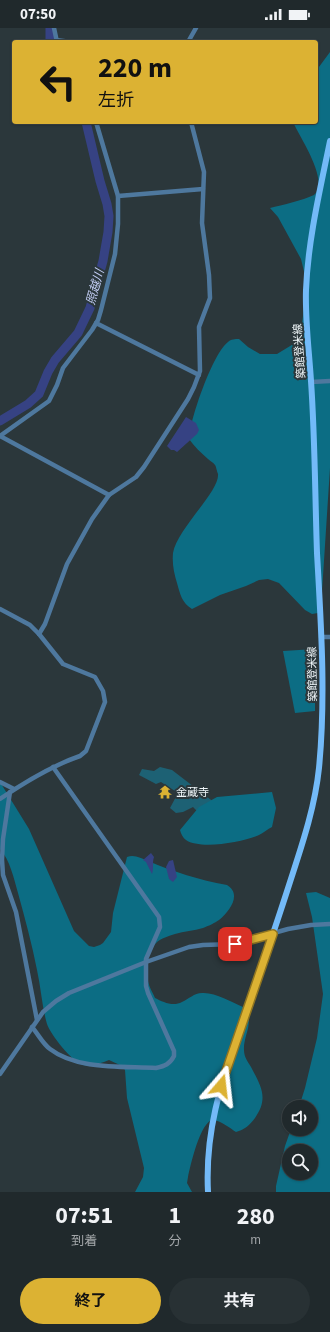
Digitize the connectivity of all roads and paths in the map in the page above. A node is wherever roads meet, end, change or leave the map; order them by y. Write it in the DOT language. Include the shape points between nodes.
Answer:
graph roads {
  1 [pos="54,28"];
  2 [pos="196,28"];
  3 [pos="56,40"];
  4 [pos="189,40"];
  5 [pos="97,124"];
  6 [pos="192,124"];
  7 [pos="330,141"];
  8 [pos="203,190"];
  9 [pos="118,196"];
  10 [pos="96,323"];
  11 [pos="199,375"];
  12 [pos="330,381"];
  13 [pos="311,382"];
  14 [pos="0,436"];
  15 [pos="109,495"];
  16 [pos="0,608"];
  17 [pos="39,634"];
  18 [pos="321,637"];
  19 [pos="330,637"];
  20 [pos="53,767"];
  21 [pos="0,782"];
  22 [pos="12,791"];
  23 [pos="0,799"];
  24 [pos="330,924"];
  25 [pos="273,934"];
  26 [pos="146,962"];
  27 [pos="37,1020"];
  28 [pos="32,1028"];
  29 [pos="0,1074"];
  30 [pos="208,1192"];
  1 -- 3 [label="street"];
  2 -- 4 [label="street"];
  5 -- 9 [label="street"];
  6 -- 8 [label="street" via="204,172"];
  7 -- 13 [label="main road, 築館登米線" via="315,215 308,273 306,329"];
  8 -- 9 [label="street"];
  8 -- 11 [label="street" via="202,223 210,298 199,327"];
  9 -- 10 [label="street" via="115,254"];
  10 -- 11 [label="street"];
  10 -- 14 [label="street" via="63,368 50,401"];
  11 -- 15 [label="street" via="188,399 144,467 136,477"];
  12 -- 13 [label="street"];
  13 -- 18 [label="main road, 築館登米線"];
  14 -- 15 [label="street"];
  15 -- 17 [label="street" via="66,564"];
  16 -- 17 [label="street" via="30,625"];
  17 -- 20 [label="street" via="63,664 95,677 105,698 86,751"];
  18 -- 19 [label="street"];
  18 -- 25 [label="main road, 築館登米線" via="322,725 319,771 302,843"];
  20 -- 22 [label="street"];
  20 -- 26 [label="street" via="159,917 160,927"];
  21 -- 22 [label="street"];
  22 -- 23 [label="street"];
  22 -- 27 [label="street" via="3,839 3,875 16,912"];
  24 -- 25 [label="street" via="311,925"];
  25 -- 26 [label="street" via="235,944 189,947"];
  25 -- 30 [label="main road, 築館登米線" via="217,1099 208,1147"];
  26 -- 27 [label="street" via="62,996"];
  26 -- 28 [label="street" via="148,993 174,1051 171,1061 164,1067 76,1061 48,1048"];
  27 -- 28 [label="street"];
  28 -- 29 [label="street"];
}
